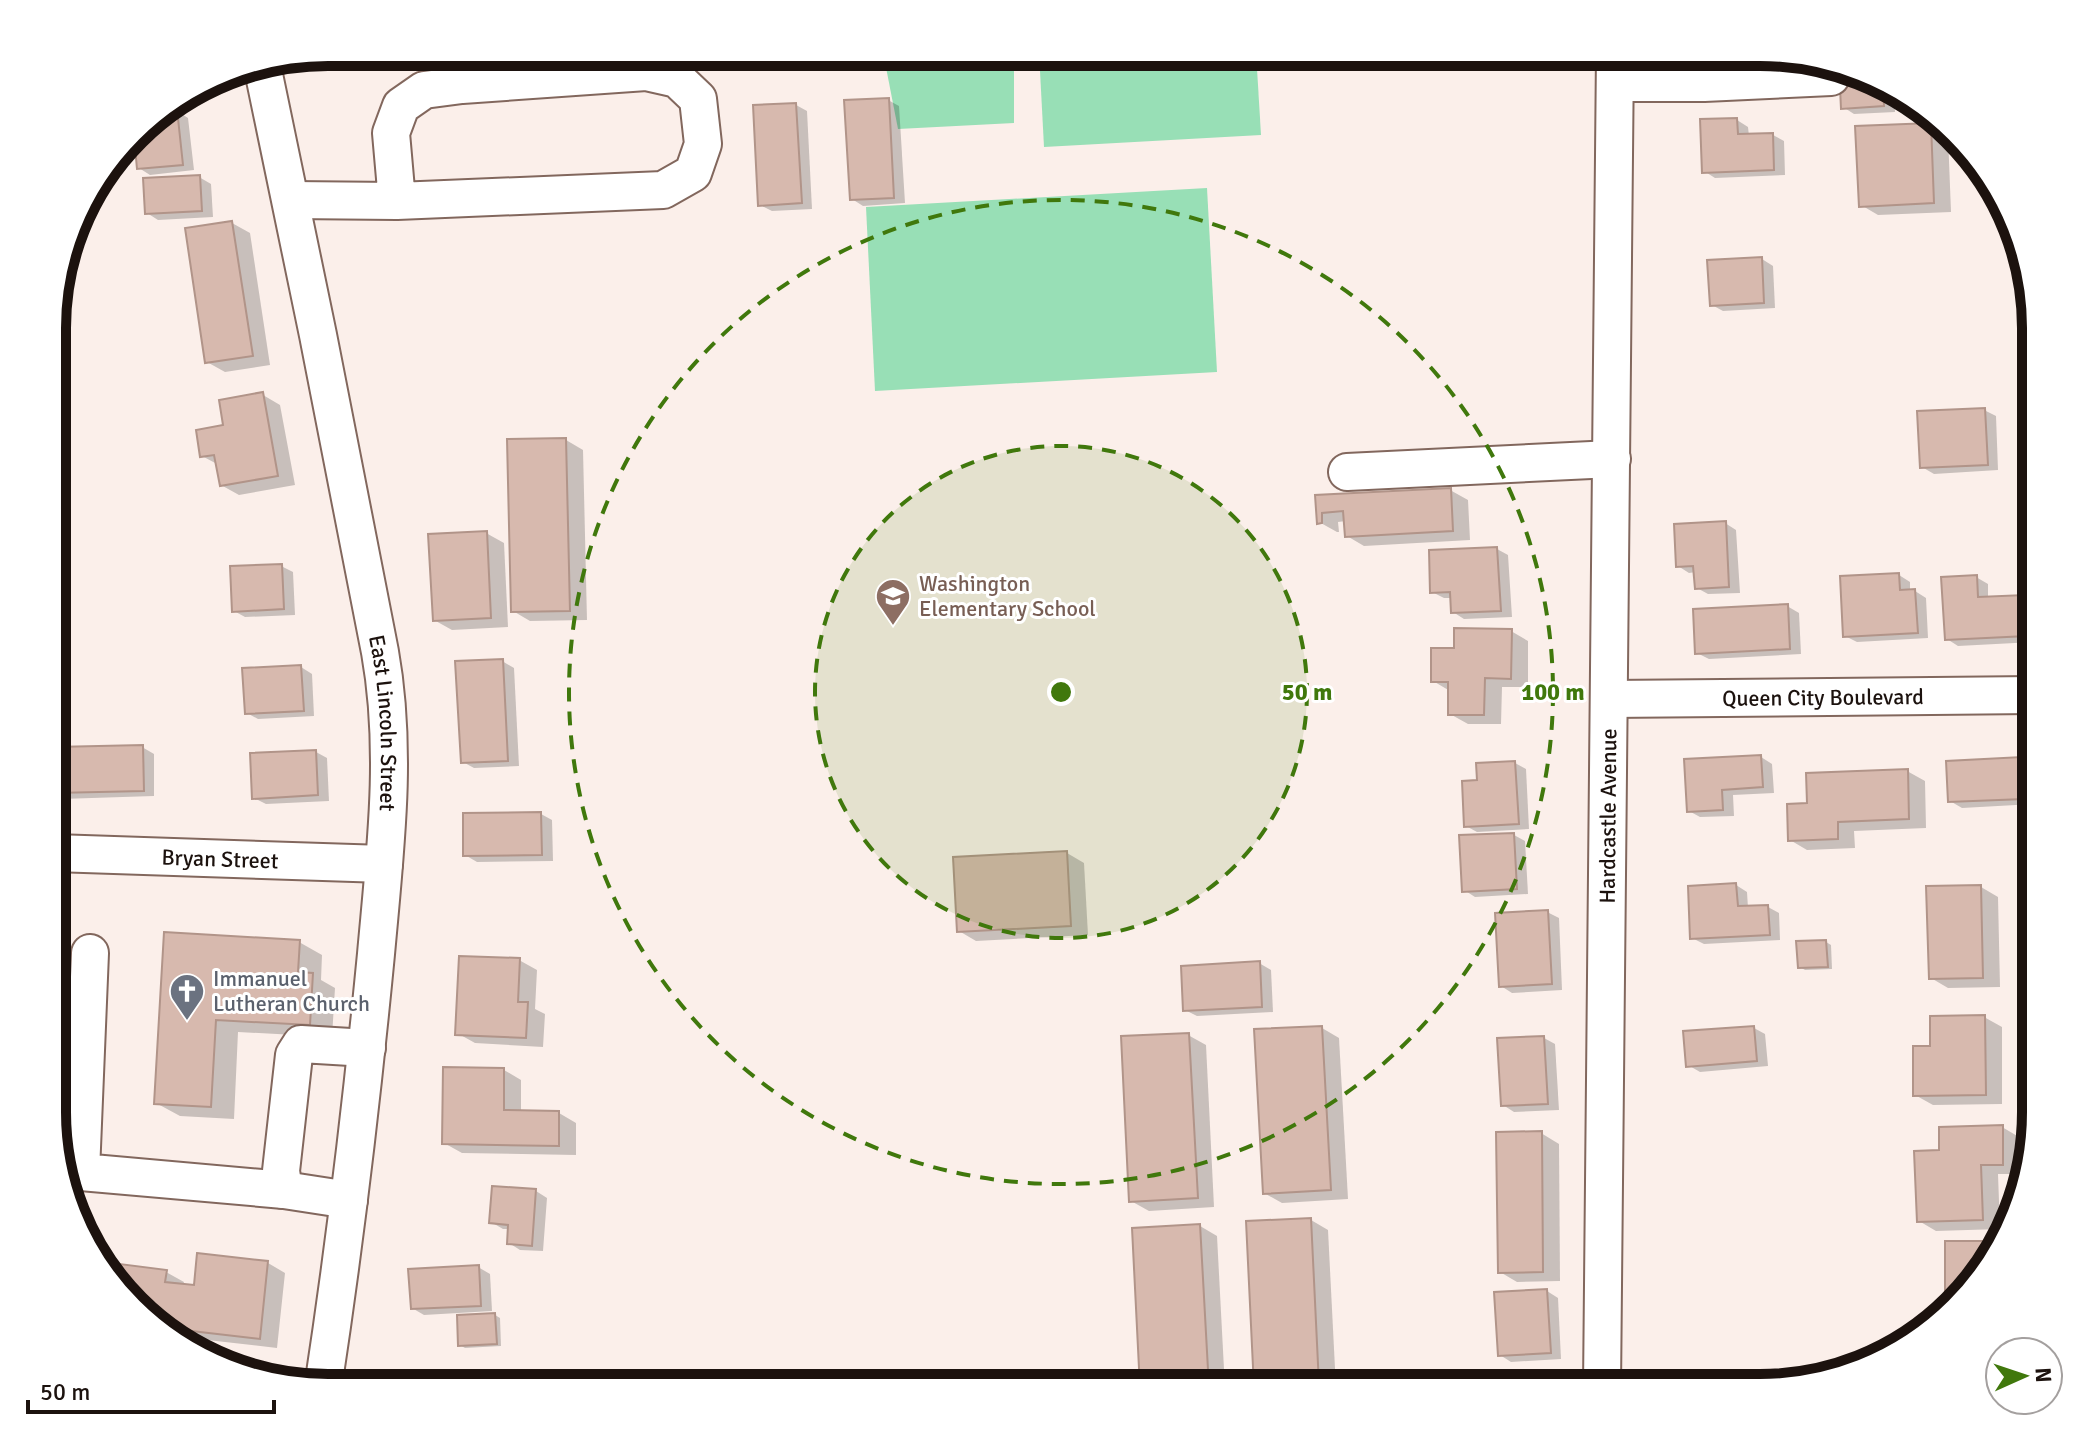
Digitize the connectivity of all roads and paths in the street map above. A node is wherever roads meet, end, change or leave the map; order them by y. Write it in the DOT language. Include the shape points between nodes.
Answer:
graph roads {
  1 [pos="1615,68"];
  2 [pos="271,73"];
  3 [pos="1831,77"];
  4 [pos="291,200"];
  5 [pos="397,201"];
  6 [pos="1612,459"];
  7 [pos="1347,472"];
  8 [pos="2021,695"];
  9 [pos="1609,699"];
  10 [pos="67,853"];
  11 [pos="384,864"];
  12 [pos="90,953"];
  13 [pos="367,1048"];
  14 [pos="284,1190"];
  15 [pos="349,1200"];
  16 [pos="325,1373"];
  17 [pos="1602,1374"];
  1 -- 3 [label="street" via="1704,83"];
  1 -- 6 [label="street, Hardcastle Avenue"];
  2 -- 4 [label="street, East Lincoln Street"];
  4 -- 5 [label="street"];
  4 -- 11 [label="street, East Lincoln Street" via="386,682 390,748"];
  5 -- 5 [label="street" via="663,190 693,173 703,144 698,99 677,79 646,72 424,90 401,106 391,133"];
  6 -- 7 [label="street"];
  6 -- 9 [label="street, Hardcastle Avenue"];
  8 -- 9 [label="street, Queen City Boulevard"];
  9 -- 17 [label="street, Hardcastle Avenue"];
  10 -- 11 [label="street, Bryan Street"];
  11 -- 13 [label="street, East Lincoln Street"];
  12 -- 14 [label="street" via="81,1172"];
  13 -- 14 [label="street" via="301,1044 294,1055 281,1171"];
  13 -- 15 [label="street, East Lincoln Street"];
  14 -- 15 [label="street"];
  15 -- 16 [label="street, East Lincoln Street"];
}
